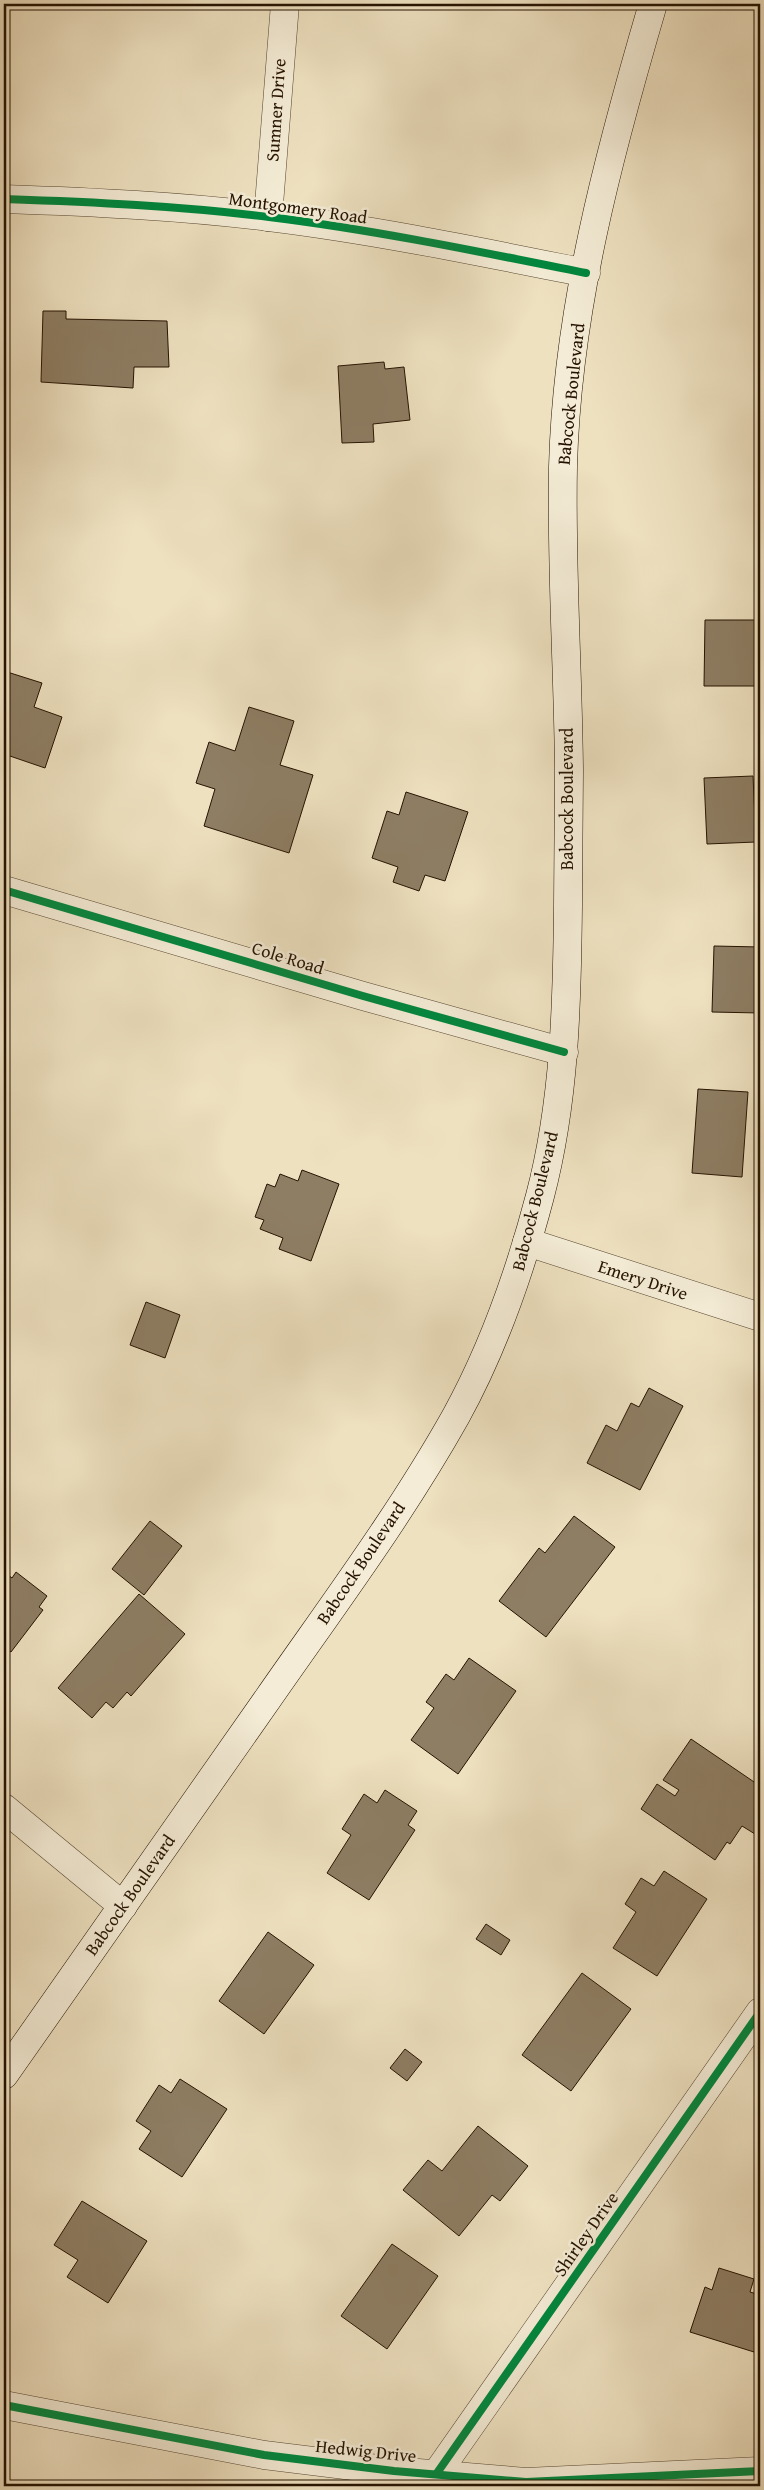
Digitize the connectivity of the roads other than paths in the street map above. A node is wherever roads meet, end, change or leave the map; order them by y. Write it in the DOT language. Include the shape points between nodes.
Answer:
graph roads {
  1 [pos="285,4"];
  2 [pos="653,4"];
  3 [pos="4,199"];
  4 [pos="268,217"];
  5 [pos="586,273"];
  6 [pos="4,890"];
  7 [pos="564,1052"];
  8 [pos="527,1242"];
  9 [pos="760,1317"];
  10 [pos="4,1808"];
  11 [pos="123,1906"];
  12 [pos="760,2012"];
  13 [pos="4,2075"];
  14 [pos="4,2405"];
  15 [pos="760,2471"];
  16 [pos="437,2473"];
  1 -- 4 [label="street, Sumner Drive"];
  2 -- 5 [label="street, Babcock Boulevard" via="597,208"];
  3 -- 4 [label="street, Montgomery Road" via="86,202"];
  4 -- 5 [label="street, Montgomery Road" via="433,242"];
  5 -- 7 [label="street, Babcock Boulevard" via="568,399 564,461 568,770"];
  6 -- 7 [label="street, Cole Road"];
  7 -- 8 [label="street, Babcock Boulevard" via="551,1150"];
  8 -- 9 [label="street, Emery Drive"];
  8 -- 11 [label="street, Babcock Boulevard" via="509,1300 487,1352 457,1414 421,1474"];
  10 -- 11 [label="street"];
  11 -- 13 [label="street, Babcock Boulevard"];
  12 -- 16 [label="street, Shirley Drive"];
  14 -- 16 [label="street, Hedwig Drive" via="264,2455"];
  15 -- 16 [label="street, Hedwig Drive" via="526,2482"];
}
